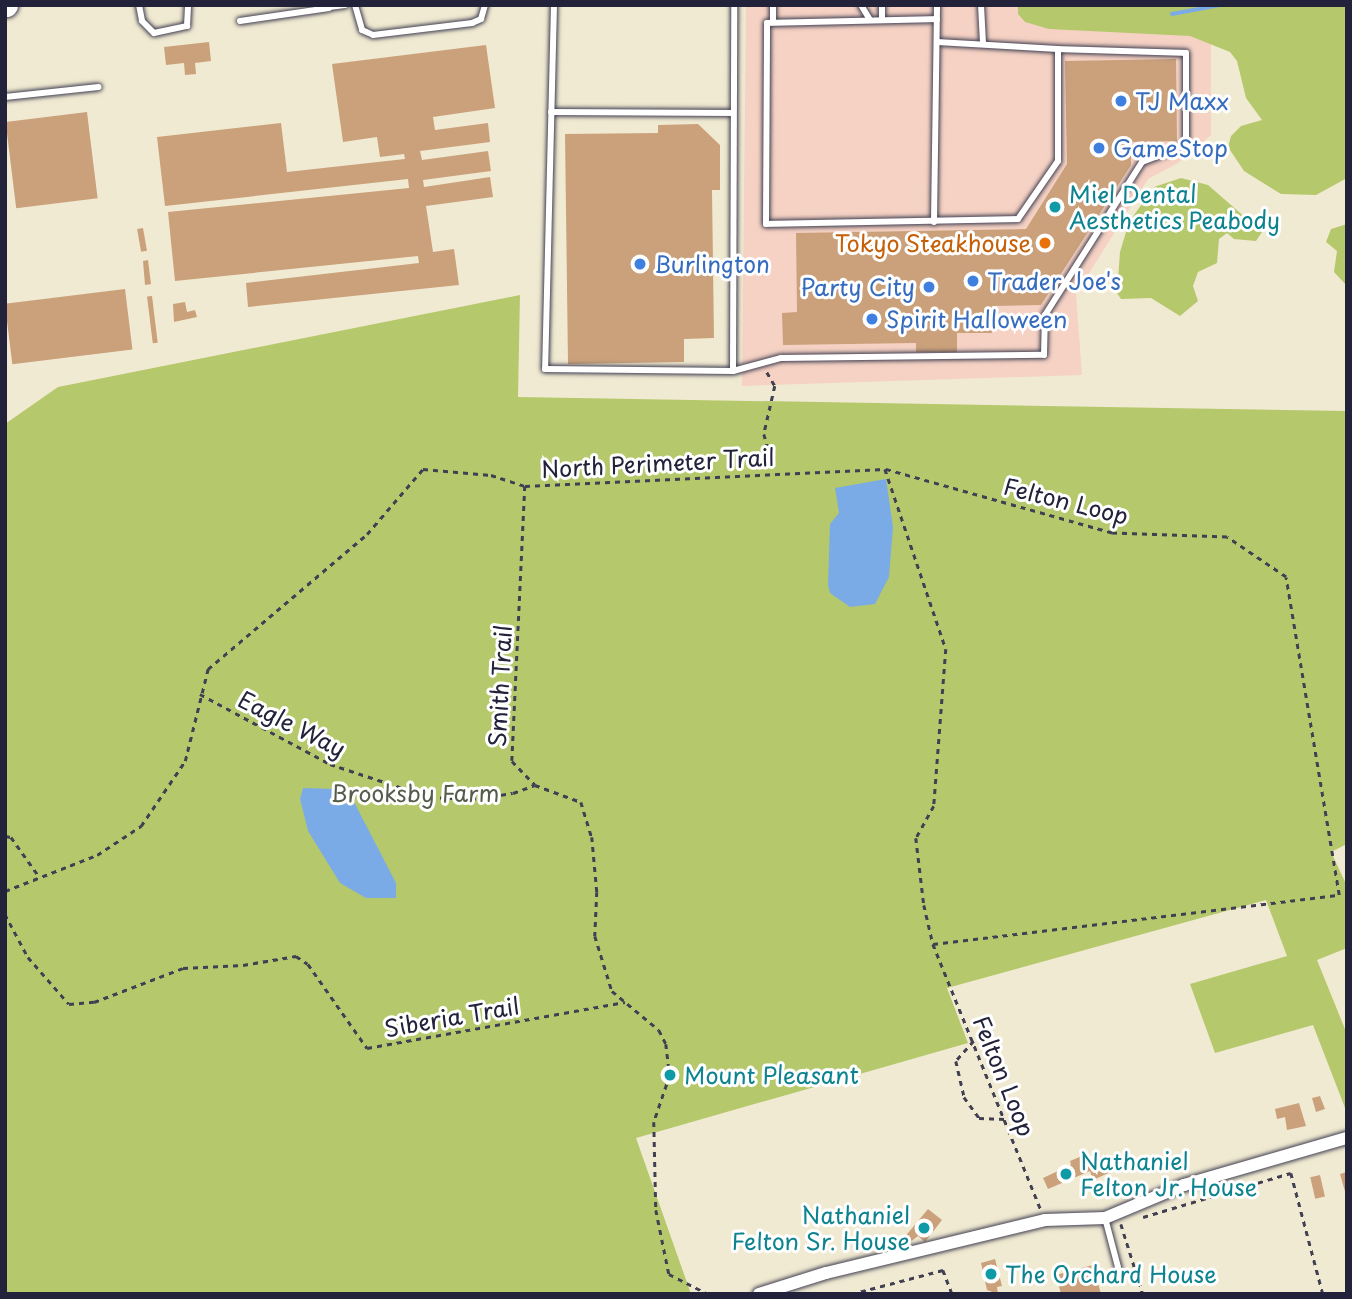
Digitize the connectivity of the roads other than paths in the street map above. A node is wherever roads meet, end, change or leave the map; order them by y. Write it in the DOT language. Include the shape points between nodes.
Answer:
graph roads {
  1 [pos="139,5"];
  2 [pos="188,5"];
  3 [pos="345,5"];
  4 [pos="355,5"];
  5 [pos="485,5"];
  6 [pos="554,5"];
  7 [pos="734,5"];
  8 [pos="773,5"];
  9 [pos="860,5"];
  10 [pos="882,5"];
  11 [pos="937,5"];
  12 [pos="981,5"];
  13 [pos="329,7"];
  14 [pos="937,19"];
  15 [pos="870,20"];
  16 [pos="882,20"];
  17 [pos="240,21"];
  18 [pos="773,22"];
  19 [pos="937,42"];
  20 [pos="983,44"];
  21 [pos="1059,49"];
  22 [pos="98,87"];
  23 [pos="5,97"];
  24 [pos="551,112"];
  25 [pos="733,113"];
  26 [pos="934,222"];
  27 [pos="733,371"];
  28 [pos="1347,1138"];
  29 [pos="1105,1218"];
  30 [pos="1119,1271"];
  31 [pos="759,1294"];
  1 -- 2 [label="lane" via="142,21 154,33 187,26"];
  3 -- 13 [label="lane"];
  4 -- 5 [label="lane" via="362,30 373,35 472,23 481,19"];
  6 -- 24 [label="lane"];
  7 -- 25 [label="lane"];
  8 -- 18 [label="lane"];
  9 -- 15 [label="lane"];
  10 -- 16 [label="lane"];
  11 -- 14 [label="lane"];
  12 -- 20 [label="lane"];
  13 -- 17 [label="lane"];
  14 -- 16 [label="lane"];
  14 -- 19 [label="lane"];
  15 -- 16 [label="lane"];
  15 -- 18 [label="lane"];
  18 -- 26 [label="lane" via="767,23 766,224"];
  19 -- 20 [label="lane"];
  19 -- 26 [label="lane"];
  20 -- 21 [label="lane"];
  21 -- 26 [label="lane" via="1058,161 1018,219"];
  21 -- 27 [label="lane" via="1186,53 1186,145 1142,162 1045,315 1044,355 781,358"];
  22 -- 23 [label="lane"];
  24 -- 25 [label="lane"];
  24 -- 27 [label="lane" via="545,369"];
  25 -- 27 [label="lane"];
  28 -- 29 [label="street" via="1184,1185"];
  29 -- 30 [label="lane"];
  29 -- 31 [label="street" via="1045,1220"];
}
